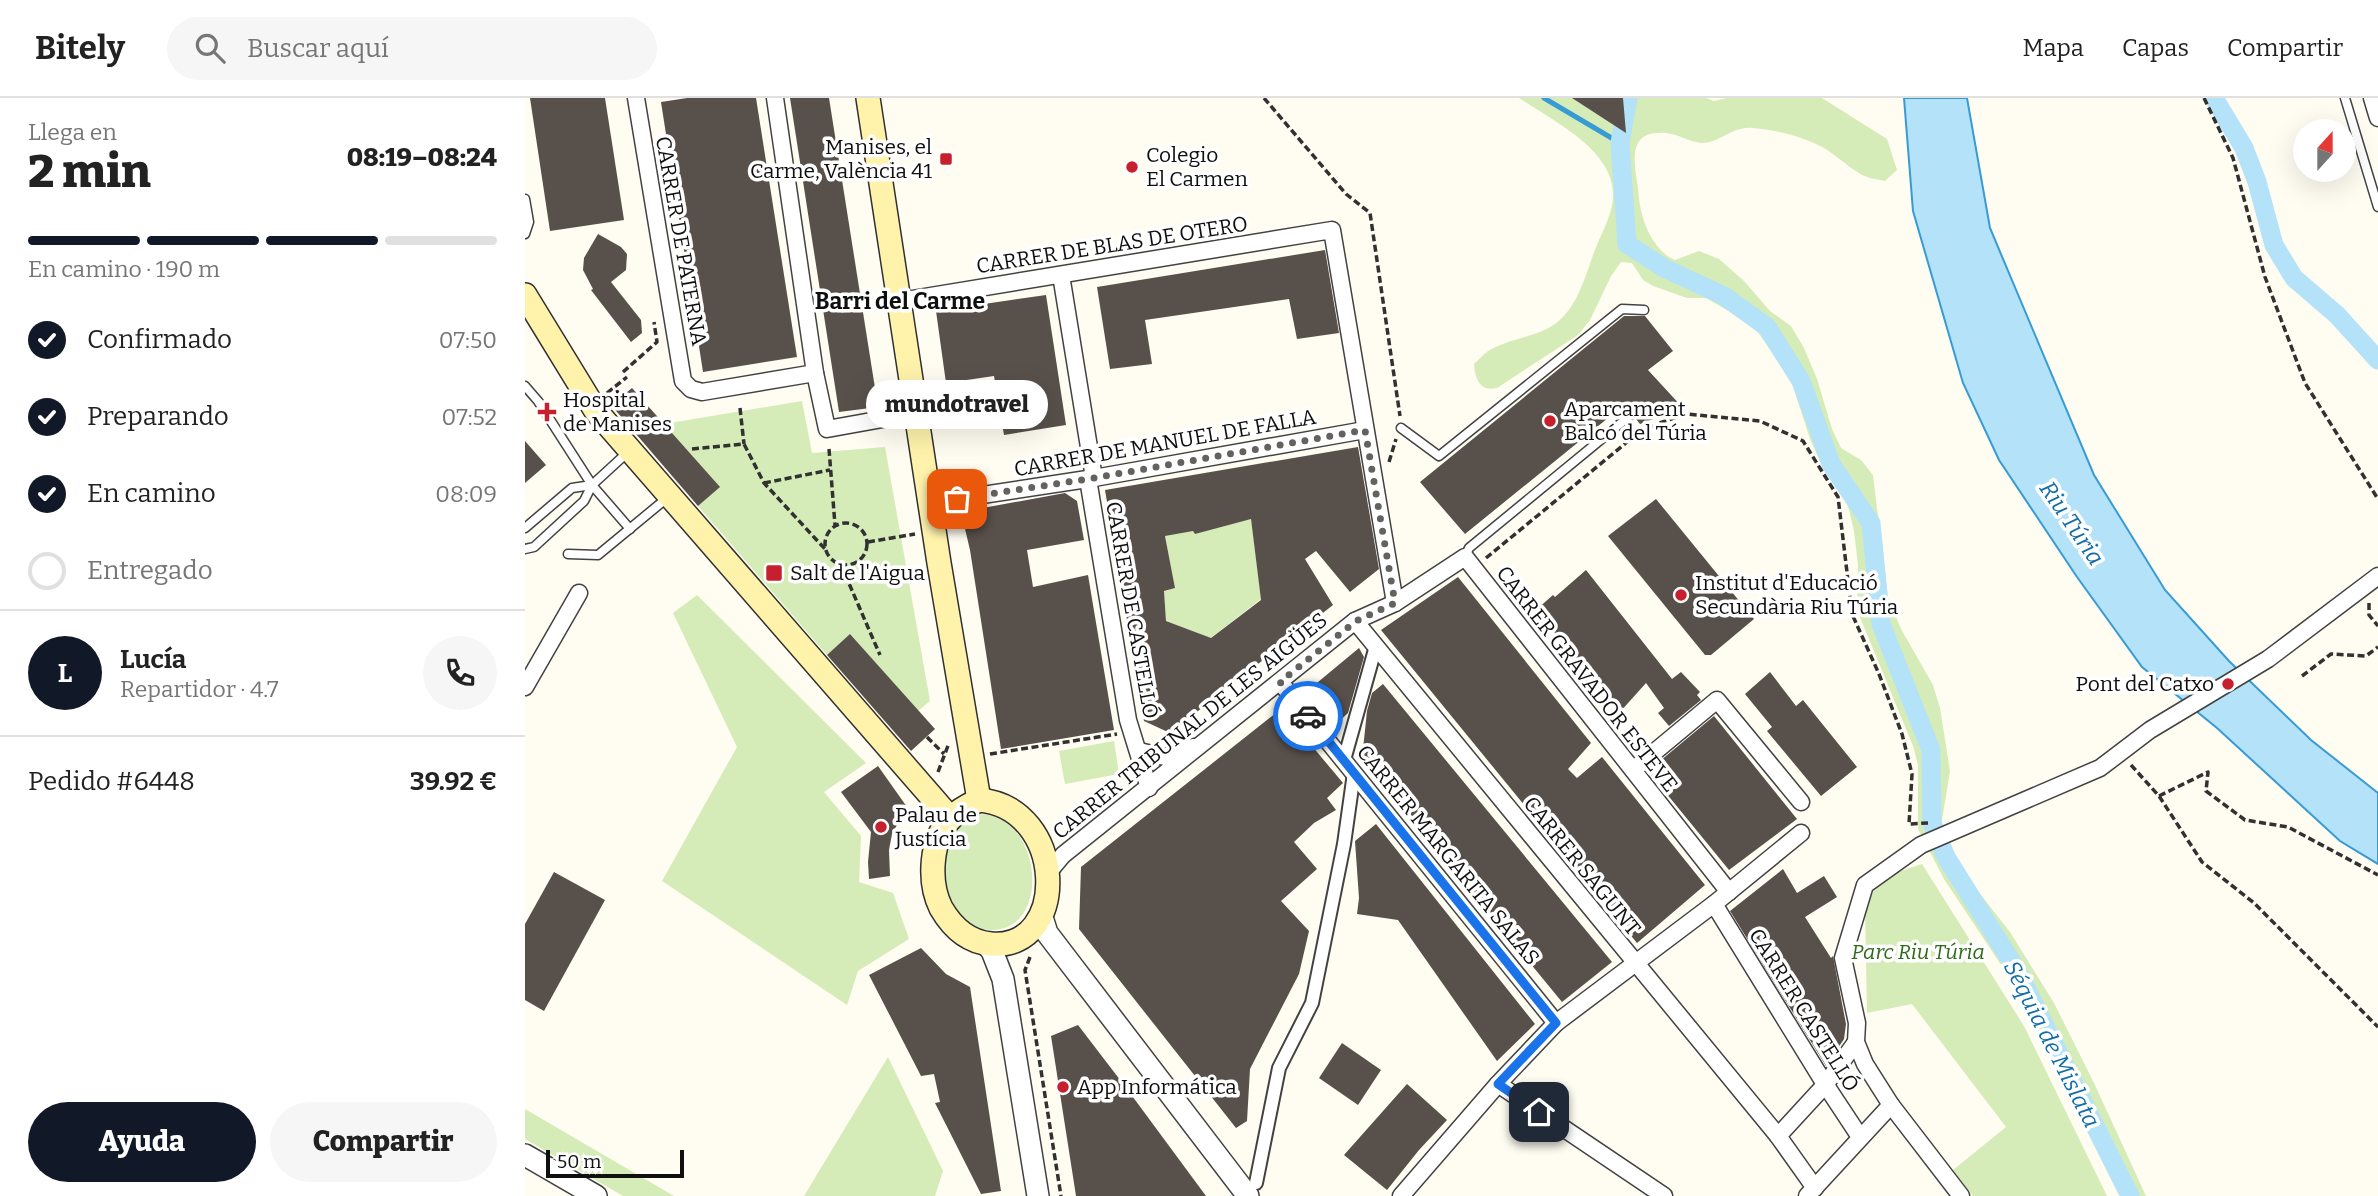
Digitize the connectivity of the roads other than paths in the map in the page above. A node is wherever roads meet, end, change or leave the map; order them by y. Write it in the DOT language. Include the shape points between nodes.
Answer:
graph roads {
  1 [pos="636,98"];
  2 [pos="775,98"];
  3 [pos="868,98"];
  4 [pos="2345,98"];
  5 [pos="2372,98"];
  6 [pos="2378,118"];
  7 [pos="525,199"];
  8 [pos="2378,207"];
  9 [pos="525,234"];
  10 [pos="1061,275"];
  11 [pos="525,295"];
  12 [pos="899,301"];
  13 [pos="1644,310"];
  14 [pos="815,373"];
  15 [pos="525,386"];
  16 [pos="916,413"];
  17 [pos="1632,414"];
  18 [pos="1401,428"];
  19 [pos="1365,430"];
  20 [pos="630,451"];
  21 [pos="1091,478"];
  22 [pos="592,485"];
  23 [pos="670,496"];
  24 [pos="930,503"];
  25 [pos="525,527"];
  26 [pos="630,530"];
  27 [pos="525,549"];
  28 [pos="568,554"];
  29 [pos="1465,557"];
  30 [pos="2378,576"];
  31 [pos="579,593"];
  32 [pos="1395,603"];
  33 [pos="1356,621"];
  34 [pos="1376,646"];
  35 [pos="1280,682"];
  36 [pos="526,684"];
  37 [pos="1202,744"];
  38 [pos="1139,751"];
  39 [pos="1349,767"];
  40 [pos="1633,769"];
  41 [pos="1149,788"];
  42 [pos="979,800"];
  43 [pos="1801,802"];
  44 [pos="950,818"];
  45 [pos="1801,833"];
  46 [pos="1048,873"];
  47 [pos="1728,892"];
  48 [pos="1714,904"];
  49 [pos="1041,914"];
  50 [pos="986,944"];
  51 [pos="1635,964"];
  52 [pos="1556,1023"];
  53 [pos="1856,1042"];
  54 [pos="1498,1084"];
  55 [pos="1825,1085"];
  56 [pos="1891,1105"];
  57 [pos="1778,1136"];
  58 [pos="1860,1137"];
  59 [pos="525,1155"];
  60 [pos="1252,1189"];
  61 [pos="1811,1192"];
  62 [pos="1404,1195"];
  63 [pos="596,1196"];
  64 [pos="1038,1196"];
  65 [pos="1664,1196"];
  66 [pos="1961,1196"];
  1 -- 14 [label="street, CARRER DE PATERNA" via="684,381 702,392"];
  2 -- 14 [label="street"];
  3 -- 12 [label="main road"];
  4 -- 8 [label="lane"];
  5 -- 6 [label="street"];
  7 -- 9 [label="lane" via="529,222"];
  10 -- 12 [label="street, CARRER DE BLAS DE OTERO"];
  10 -- 19 [label="street, CARRER DE BLAS DE OTERO" via="1332,230"];
  10 -- 21 [label="street, CARRER DE CASTELLÓ"];
  11 -- 20 [label="main road" via="596,411"];
  12 -- 16 [label="main road"];
  13 -- 18 [label="lane" via="1622,309 1439,456"];
  14 -- 16 [label="street" via="827,429"];
  15 -- 22 [label="lane"];
  16 -- 24 [label="main road"];
  17 -- 29 [label="lane" via="1469,548"];
  19 -- 21 [label="street, CARRER DE MANUEL DE FALLA"];
  19 -- 32 [label="street"];
  20 -- 22 [label="lane"];
  20 -- 23 [label="main road"];
  21 -- 24 [label="street, CARRER DE MANUEL DE FALLA"];
  21 -- 38 [label="street, CARRER DE CASTELLÓ" via="1128,720"];
  22 -- 25 [label="lane" via="572,488"];
  22 -- 26 [label="lane"];
  22 -- 27 [label="lane" via="585,501 534,547"];
  23 -- 26 [label="lane"];
  23 -- 44 [label="main road"];
  24 -- 42 [label="main road" via="961,736"];
  26 -- 28 [label="lane" via="598,555"];
  29 -- 32 [label="street"];
  29 -- 40 [label="street, CARRER GRAVADOR ESTEVE"];
  30 -- 53 [label="street" via="2269,659 2150,730 2100,768 1921,845 1865,885 1843,958 1857,1023"];
  31 -- 36 [label="street"];
  32 -- 33 [label="street, CARRER TRIBUNAL DE LES AIGÜES"];
  33 -- 34 [label="street, CARRER SAGUNT"];
  33 -- 35 [label="street, CARRER TRIBUNAL DE LES AIGÜES"];
  34 -- 39 [label="street"];
  34 -- 51 [label="street, CARRER SAGUNT"];
  35 -- 37 [label="street, CARRER TRIBUNAL DE LES AIGÜES"];
  35 -- 39 [label="street, CARRER MARGARITA SALAS"];
  37 -- 38 [label="street" via="1165,757"];
  37 -- 41 [label="street, CARRER TRIBUNAL DE LES AIGÜES"];
  38 -- 41 [label="street, CARRER DE CASTELLÓ"];
  39 -- 52 [label="street, CARRER MARGARITA SALAS"];
  39 -- 60 [label="street" via="1344,844 1312,1003 1279,1068"];
  40 -- 43 [label="street" via="1717,700"];
  40 -- 47 [label="street, CARRER GRAVADOR ESTEVE"];
  41 -- 46 [label="street, CARRER TRIBUNAL DE LES AIGÜES" via="1063,855"];
  42 -- 44 [label="main road"];
  42 -- 46 [label="main road" via="1003,805 1028,824 1039,839"];
  44 -- 50 [label="main road" via="937,842 936,897 955,928"];
  45 -- 47 [label="street"];
  46 -- 49 [label="main road"];
  47 -- 48 [label="street"];
  48 -- 51 [label="street"];
  48 -- 55 [label="street, CARRER CASTELLÓ"];
  49 -- 50 [label="main road" via="1021,939"];
  49 -- 60 [label="street" via="1052,939"];
  50 -- 64 [label="street" via="1003,979"];
  51 -- 52 [label="street"];
  51 -- 57 [label="street, CARRER SAGUNT"];
  52 -- 54 [label="street"];
  53 -- 55 [label="street"];
  53 -- 56 [label="street"];
  54 -- 62 [label="street"];
  54 -- 65 [label="street"];
  55 -- 57 [label="street"];
  55 -- 58 [label="street, CARRER CASTELLÓ"];
  56 -- 58 [label="street"];
  56 -- 66 [label="street"];
  57 -- 61 [label="street, CARRER SAGUNT"];
  58 -- 61 [label="street"];
  59 -- 63 [label="street"];
}
